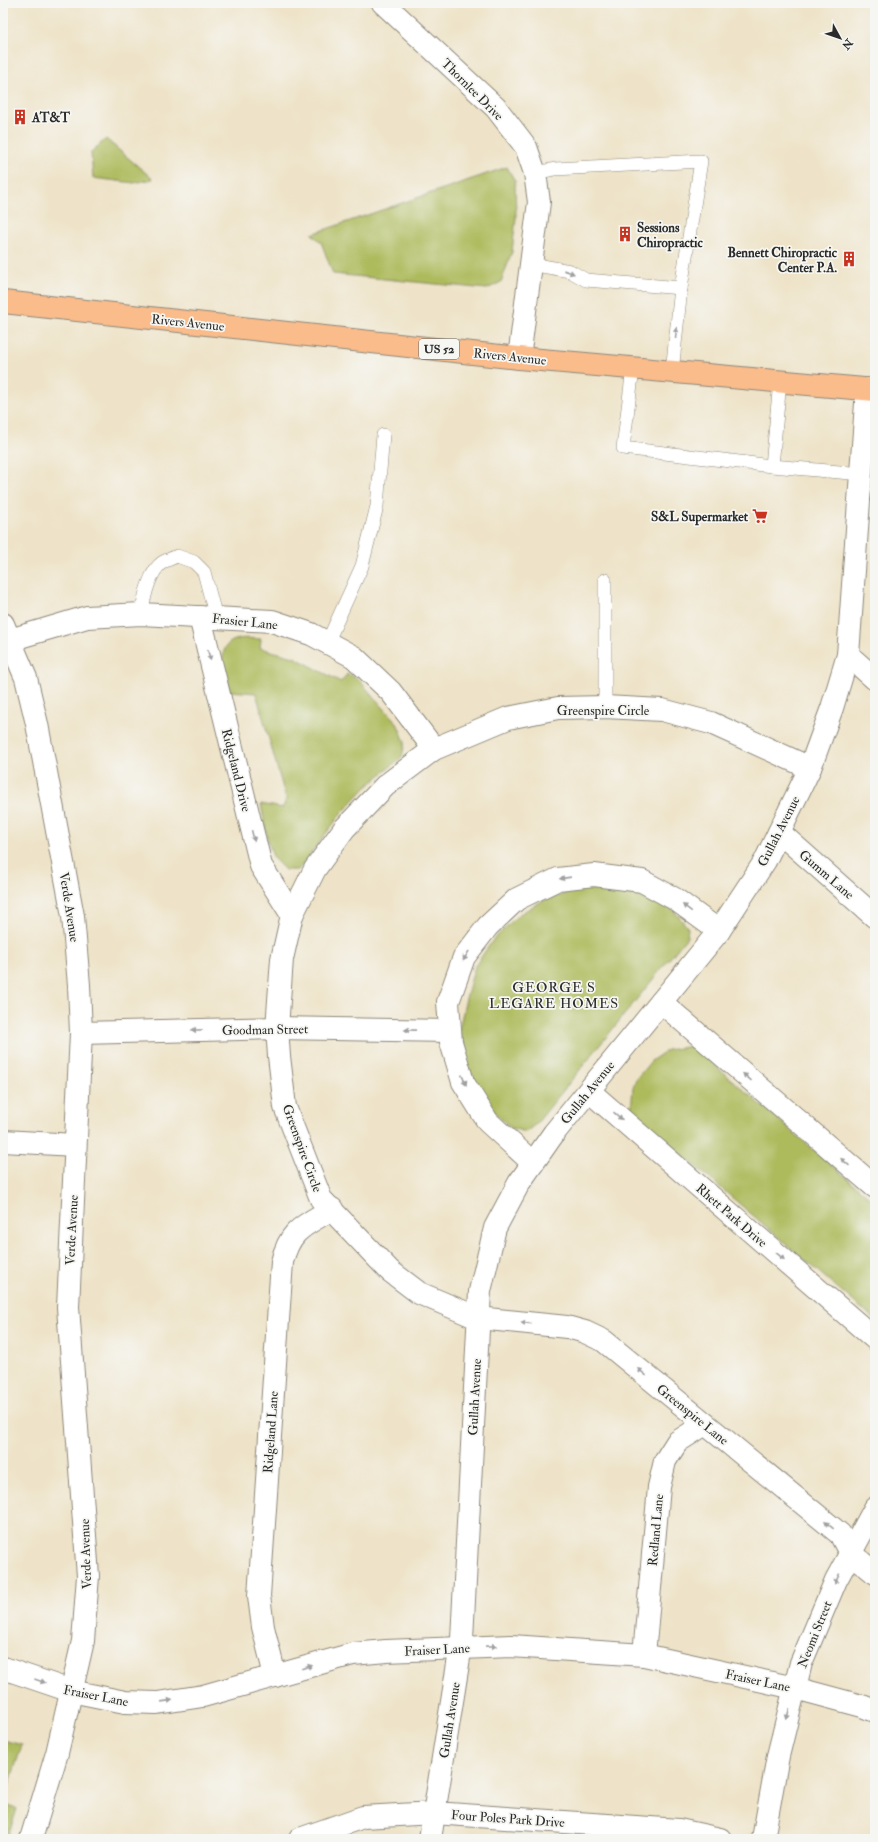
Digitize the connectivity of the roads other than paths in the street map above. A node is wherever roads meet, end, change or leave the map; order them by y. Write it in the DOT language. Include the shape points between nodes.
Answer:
graph roads {
  1 [pos="383,3"];
  2 [pos="535,173"];
  3 [pos="531,264"];
  4 [pos="681,288"];
  5 [pos="3,302"];
  6 [pos="519,358"];
  7 [pos="633,368"];
  8 [pos="672,372"];
  9 [pos="780,381"];
  10 [pos="871,390"];
  11 [pos="383,435"];
  12 [pos="772,466"];
  13 [pos="862,474"];
  14 [pos="605,580"];
  15 [pos="141,614"];
  16 [pos="208,618"];
  17 [pos="5,635"];
  18 [pos="327,642"];
  19 [pos="848,655"];
  20 [pos="875,679"];
  21 [pos="605,707"];
  22 [pos="434,749"];
  23 [pos="810,768"];
  24 [pos="779,832"];
  25 [pos="292,915"];
  26 [pos="875,917"];
  27 [pos="718,932"];
  28 [pos="661,1002"];
  29 [pos="277,1028"];
  30 [pos="450,1031"];
  31 [pos="81,1033"];
  32 [pos="588,1091"];
  33 [pos="3,1141"];
  34 [pos="75,1145"];
  35 [pos="533,1163"];
  36 [pos="875,1187"];
  37 [pos="332,1209"];
  38 [pos="478,1318"];
  39 [pos="875,1339"];
  40 [pos="705,1424"];
  41 [pos="875,1508"];
  42 [pos="850,1553"];
  43 [pos="875,1573"];
  44 [pos="460,1647"];
  45 [pos="644,1655"];
  46 [pos="3,1668"];
  47 [pos="275,1676"];
  48 [pos="795,1688"];
  49 [pos="71,1691"];
  50 [pos="875,1711"];
  51 [pos="434,1813"];
  52 [pos="31,1839"];
  53 [pos="300,1839"];
  54 [pos="430,1839"];
  55 [pos="720,1839"];
  56 [pos="763,1839"];
  1 -- 2 [label="street, Thornlee Drive" via="496,108 526,147"];
  2 -- 3 [label="street, Thornlee Drive" via="539,202"];
  2 -- 4 [label="lane" via="555,169 701,161"];
  3 -- 4 [label="lane, one-way" via="570,271 586,280"];
  3 -- 6 [label="street, Thornlee Drive"];
  8 -- 4 [label="lane, one-way"];
  5 -- 6 [label="main road, Rivers Avenue / US 52"];
  6 -- 7 [label="main road, Rivers Avenue / US 52"];
  7 -- 8 [label="main road, Rivers Avenue / US 52"];
  7 -- 12 [label="lane" via="623,448"];
  8 -- 9 [label="main road, Rivers Avenue / US 52"];
  9 -- 10 [label="main road, Rivers Avenue / US 52"];
  9 -- 12 [label="lane"];
  10 -- 13 [label="street, Gullah Avenue"];
  11 -- 18 [label="lane" via="377,506 362,566"];
  12 -- 13 [label="lane"];
  13 -- 19 [label="street, Gullah Avenue"];
  14 -- 21 [label="lane"];
  15 -- 16 [label="street, Frasier Lane"];
  15 -- 16 [label="lane" via="147,587 155,570 162,562 177,556 194,562 204,572"];
  15 -- 17 [label="street, Frasier Lane" via="87,617"];
  16 -- 18 [label="street, Frasier Lane" via="272,621"];
  16 -- 25 [label="street, Ridgeland Drive, one-way" via="261,866"];
  17 -- 31 [label="street, Verde Avenue" via="26,678 37,724 73,916"];
  18 -- 22 [label="street, Frasier Lane" via="354,657 391,692"];
  19 -- 20 [label="street"];
  19 -- 23 [label="street, Gullah Avenue"];
  21 -- 22 [label="street, Greenspire Circle" via="558,708 508,718"];
  21 -- 23 [label="street, Greenspire Circle" via="662,710 710,723"];
  22 -- 25 [label="street, Greenspire Circle" via="385,786 344,829 315,869"];
  23 -- 24 [label="street, Gullah Avenue"];
  24 -- 26 [label="street, Gumm Lane"];
  24 -- 27 [label="street, Gullah Avenue" via="765,861"];
  25 -- 29 [label="street, Greenspire Circle" via="282,959"];
  27 -- 28 [label="street, Gullah Avenue"];
  27 -- 30 [label="street, one-way" via="675,899 642,881 594,875 558,879 518,899 488,926 464,957 448,1002"];
  28 -- 32 [label="street, Gullah Avenue"];
  36 -- 28 [label="street, one-way"];
  30 -- 29 [label="street, Goodman Street, one-way"];
  29 -- 31 [label="street, Goodman Street, one-way"];
  29 -- 37 [label="street, Greenspire Circle" via="285,1107 321,1198"];
  30 -- 35 [label="street, one-way" via="464,1082 488,1122"];
  31 -- 34 [label="street, Verde Avenue"];
  32 -- 35 [label="street, Gullah Avenue"];
  32 -- 39 [label="street, Rhett Park Drive, one-way"];
  33 -- 34 [label="street"];
  34 -- 49 [label="street, Verde Avenue" via="68,1307 88,1576 83,1641"];
  35 -- 38 [label="street, Gullah Avenue" via="495,1228 480,1291"];
  37 -- 38 [label="street, Greenspire Circle" via="390,1271 419,1293"];
  37 -- 47 [label="street, Ridgeland Lane" via="299,1229 286,1246 282,1262 259,1596"];
  40 -- 38 [label="street, Greenspire Lane, one-way" via="604,1341 585,1332 567,1327"];
  38 -- 44 [label="street, Gullah Avenue"];
  42 -- 40 [label="street, Greenspire Lane, one-way" via="840,1534"];
  40 -- 45 [label="street, Redland Lane" via="677,1442 665,1461 659,1487"];
  41 -- 42 [label="street, Neomi Street"];
  42 -- 43 [label="street, Greenspire Lane"];
  42 -- 48 [label="street, Neomi Street, one-way" via="801,1663"];
  44 -- 45 [label="street, Fraiser Lane, one-way" via="511,1646"];
  47 -- 44 [label="street, Fraiser Lane, one-way" via="353,1654"];
  44 -- 51 [label="street, Gullah Avenue"];
  45 -- 48 [label="street, Fraiser Lane"];
  46 -- 49 [label="street, Fraiser Lane, one-way"];
  49 -- 47 [label="street, Fraiser Lane, one-way" via="125,1702 157,1702 203,1696"];
  48 -- 50 [label="street, Fraiser Lane"];
  48 -- 56 [label="street, Neomi Street, one-way" via="778,1756"];
  49 -- 52 [label="street, Verde Avenue" via="57,1753"];
  51 -- 53 [label="street, Four Poles Park Drive" via="363,1817"];
  51 -- 54 [label="street, Gullah Avenue"];
  51 -- 55 [label="street, Four Poles Park Drive" via="679,1830"];
}
